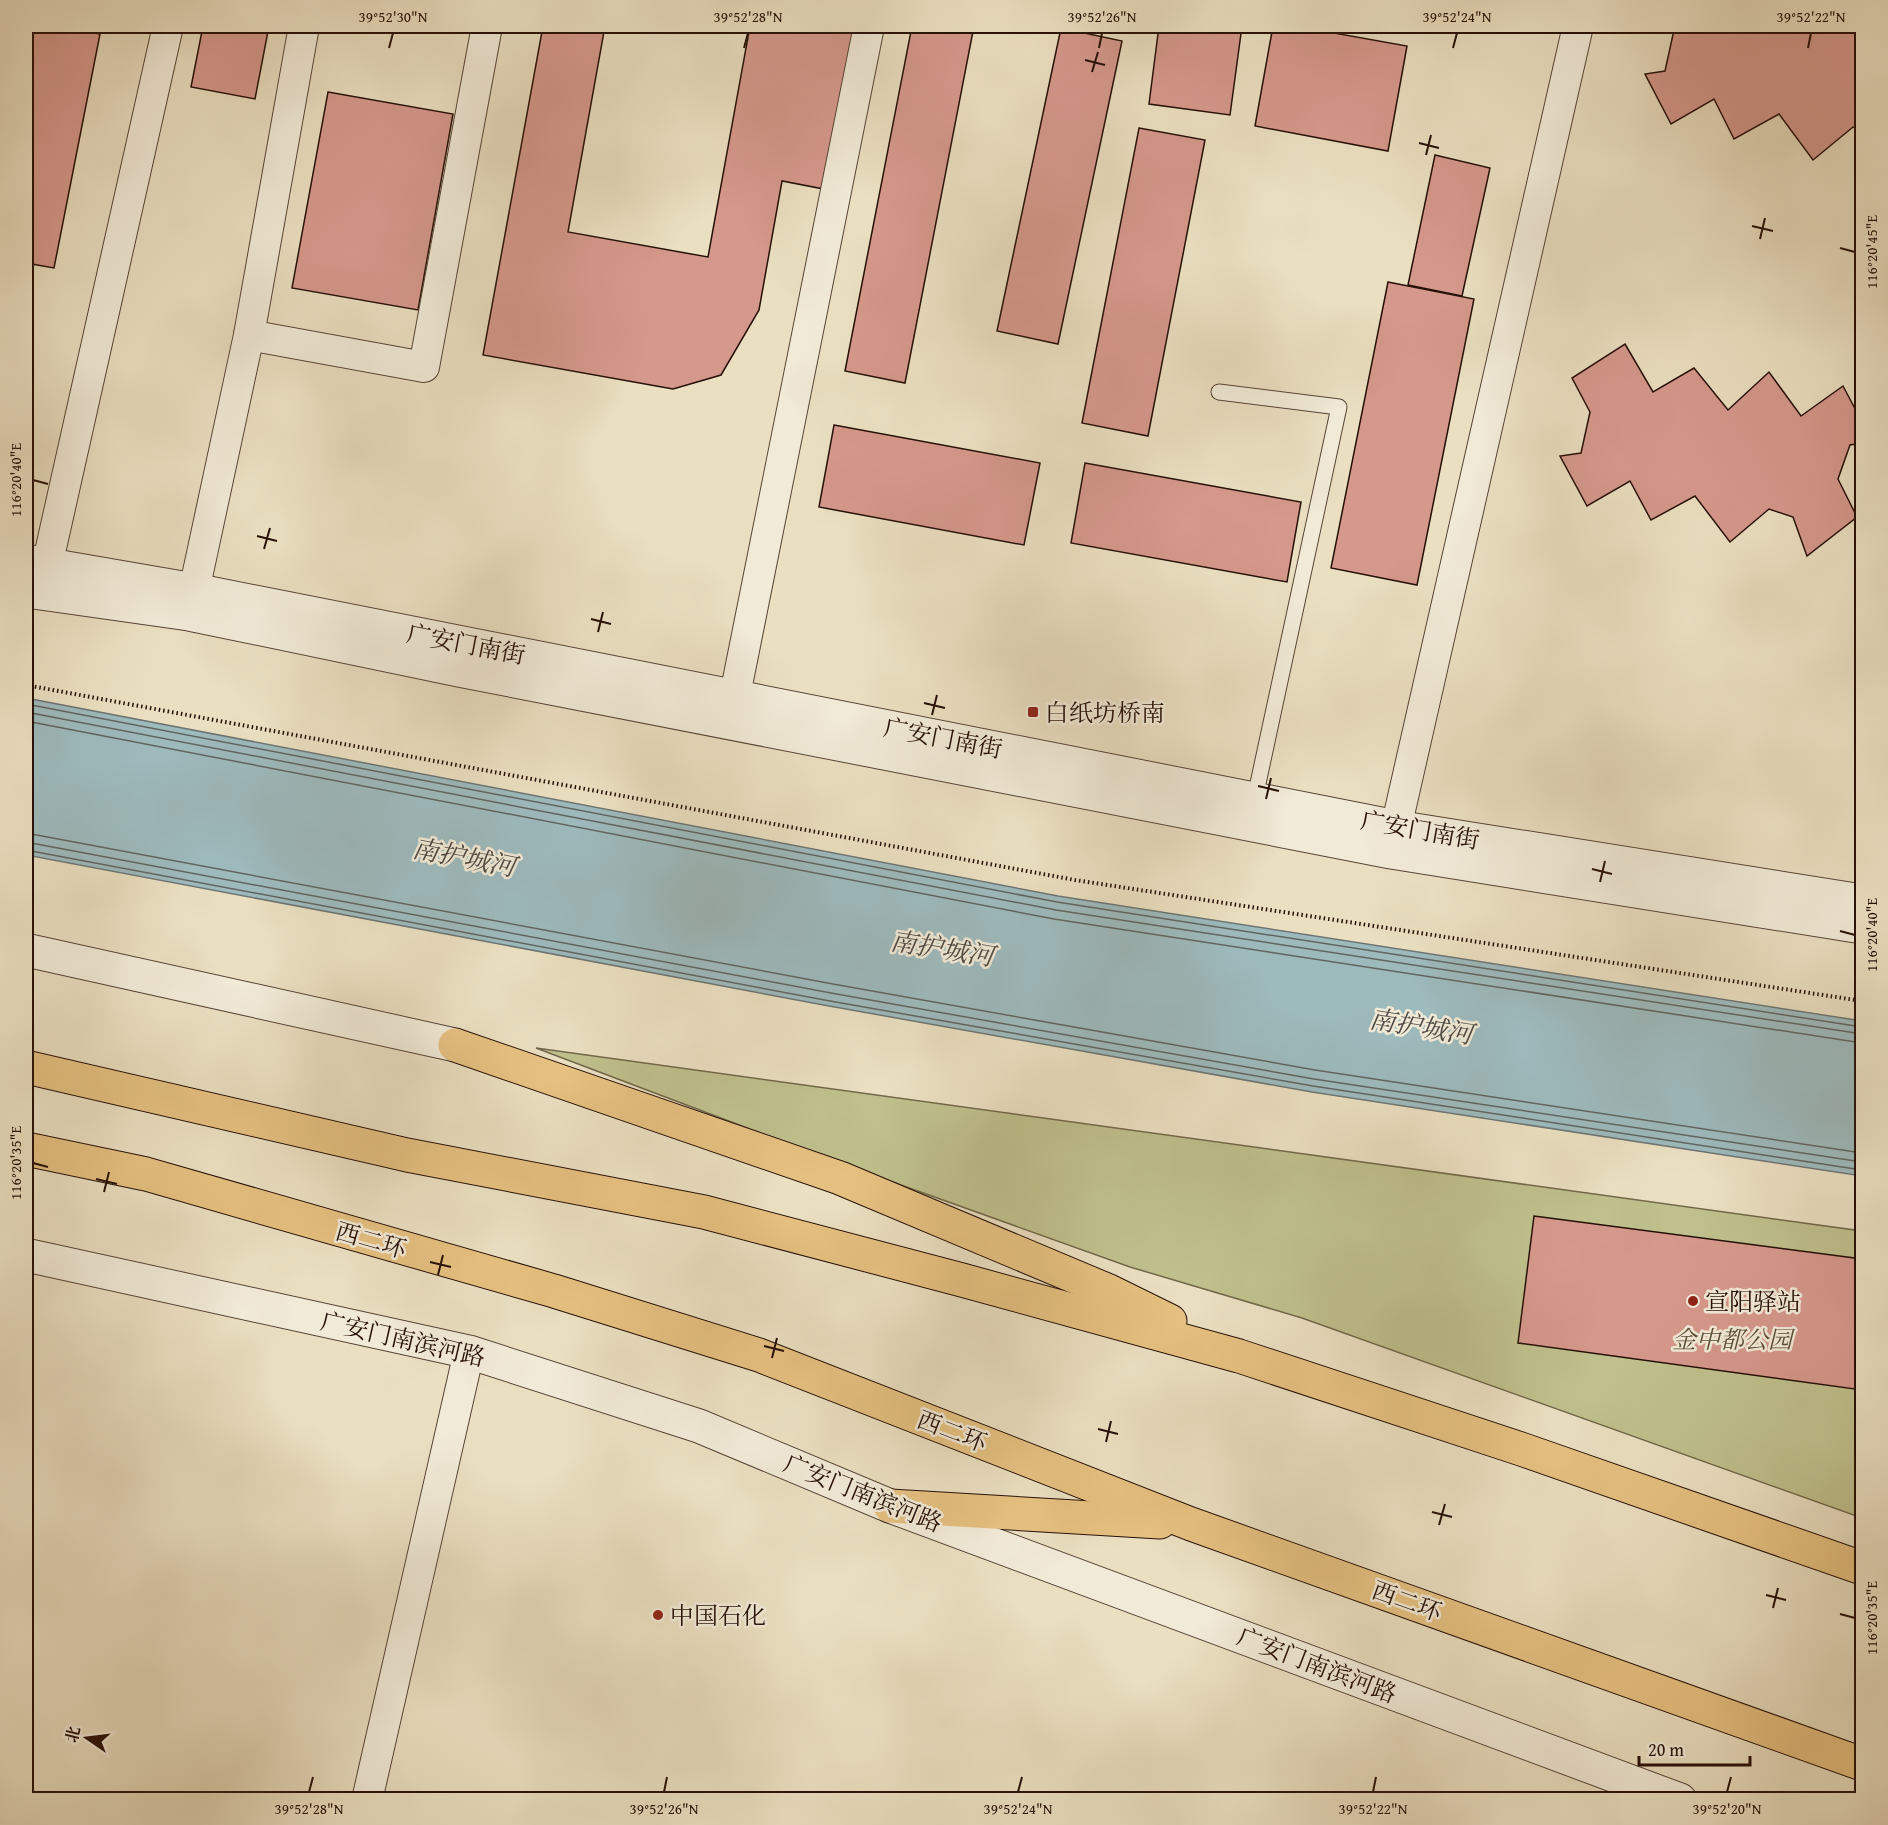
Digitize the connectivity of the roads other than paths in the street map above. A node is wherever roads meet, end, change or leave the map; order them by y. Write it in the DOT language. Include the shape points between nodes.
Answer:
graph roads {
  1 [pos="168,26"];
  2 [pos="304,26"];
  3 [pos="487,26"];
  4 [pos="868,26"];
  5 [pos="1578,26"];
  6 [pos="249,335"];
  7 [pos="1219,392"];
  8 [pos="35,578"];
  9 [pos="191,602"];
  10 [pos="733,709"];
  11 [pos="1252,813"];
  12 [pos="1393,840"];
  13 [pos="1863,901"];
  14 [pos="1863,927"];
  15 [pos="26,950"];
  16 [pos="455,1045"];
  17 [pos="26,1067"];
  18 [pos="26,1149"];
  19 [pos="26,1255"];
  20 [pos="469,1352"];
  21 [pos="1239,1356"];
  22 [pos="890,1506"];
  23 [pos="1191,1524"];
  24 [pos="1863,1568"];
  25 [pos="1863,1764"];
  26 [pos="1618,1789"];
  27 [pos="368,1800"];
  28 [pos="1680,1800"];
  1 -- 8 [label="street"];
  2 -- 6 [label="street"];
  3 -- 6 [label="street" via="424,367"];
  4 -- 10 [label="street"];
  5 -- 12 [label="street"];
  6 -- 9 [label="street"];
  7 -- 11 [label="lane" via="1339,407"];
  8 -- 9 [label="street, 广安门南街"];
  9 -- 10 [label="street, 广安门南街"];
  10 -- 11 [label="street, 广安门南街"];
  11 -- 12 [label="street, 广安门南街"];
  12 -- 13 [label="street, 广安门南街"];
  12 -- 14 [label="street, 广安门南街"];
  15 -- 16 [label="street"];
  16 -- 21 [label="highway" via="840,1178 1109,1291"];
  17 -- 21 [label="highway" via="407,1155 704,1212"];
  18 -- 23 [label="highway, 西二环" via="146,1174 554,1291 759,1355"];
  19 -- 20 [label="street, 广安门南滨河路"];
  20 -- 22 [label="street, 广安门南滨河路" via="699,1426"];
  20 -- 27 [label="street"];
  21 -- 24 [label="highway"];
  22 -- 23 [label="highway"];
  22 -- 26 [label="street, 广安门南滨河路"];
  23 -- 25 [label="highway, 西二环"];
  26 -- 28 [label="street, 广安门南滨河路"];
}
